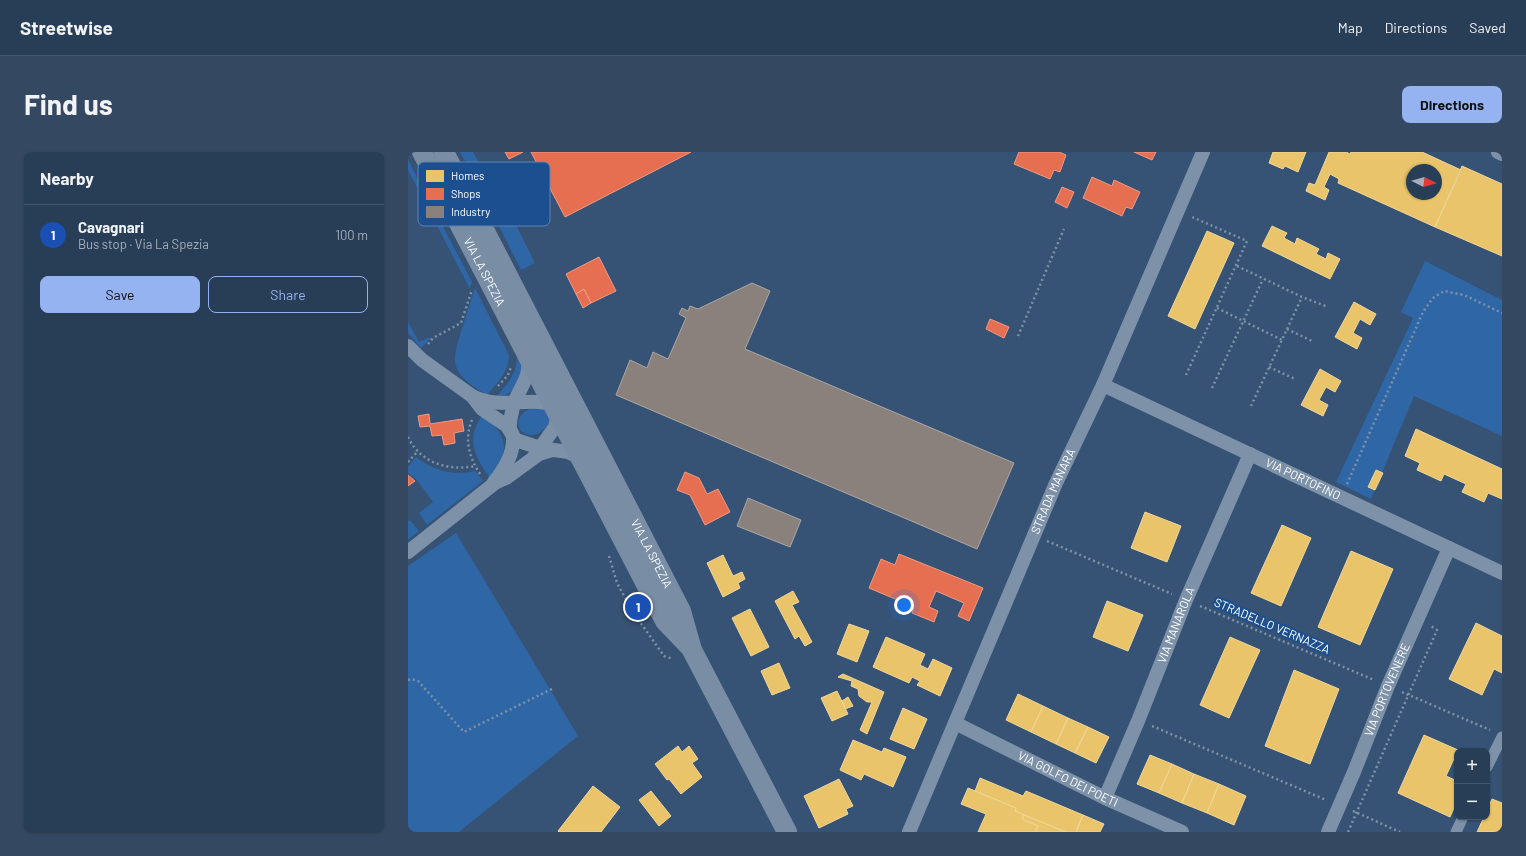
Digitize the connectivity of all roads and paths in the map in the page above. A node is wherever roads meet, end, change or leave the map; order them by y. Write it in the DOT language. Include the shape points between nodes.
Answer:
graph roads {
  1 [pos="422,152"];
  2 [pos="444,152"];
  3 [pos="1203,152"];
  4 [pos="1498,152"];
  5 [pos="1502,154"];
  6 [pos="427,162"];
  7 [pos="449,162"];
  8 [pos="1178,211"];
  9 [pos="460,226"];
  10 [pos="483,226"];
  11 [pos="1064,229"];
  12 [pos="1237,266"];
  13 [pos="1263,278"];
  14 [pos="473,288"];
  15 [pos="1302,296"];
  16 [pos="1328,307"];
  17 [pos="1217,308"];
  18 [pos="1502,313"];
  19 [pos="1243,322"];
  20 [pos="1287,329"];
  21 [pos="538,333"];
  22 [pos="1018,336"];
  23 [pos="1282,340"];
  24 [pos="1312,340"];
  25 [pos="524,349"];
  26 [pos="412,350"];
  27 [pos="1269,367"];
  28 [pos="1186,375"];
  29 [pos="1295,379"];
  30 [pos="1103,385"];
  31 [pos="1212,388"];
  32 [pos="472,396"];
  33 [pos="525,396"];
  34 [pos="495,402"];
  35 [pos="514,404"];
  36 [pos="1251,406"];
  37 [pos="557,408"];
  38 [pos="511,427"];
  39 [pos="549,436"];
  40 [pos="408,438"];
  41 [pos="522,442"];
  42 [pos="540,448"];
  43 [pos="555,450"];
  44 [pos="418,451"];
  45 [pos="1250,454"];
  46 [pos="408,462"];
  47 [pos="528,462"];
  48 [pos="594,464"];
  49 [pos="476,466"];
  50 [pos="490,487"];
  51 [pos="1342,497"];
  52 [pos="1034,536"];
  53 [pos="1449,548"];
  54 [pos="408,552"];
  55 [pos="1502,573"];
  56 [pos="1186,600"];
  57 [pos="1418,617"];
  58 [pos="408,680"];
  59 [pos="1388,686"];
  60 [pos="554,688"];
  61 [pos="1408,695"];
  62 [pos="1138,721"];
  63 [pos="955,723"];
  64 [pos="1498,734"];
  65 [pos="1490,759"];
  66 [pos="1105,798"];
  67 [pos="1340,805"];
  68 [pos="1357,813"];
  69 [pos="1462,820"];
  70 [pos="787,832"];
  71 [pos="909,832"];
  72 [pos="1182,832"];
  73 [pos="1328,832"];
  74 [pos="1348,832"];
  75 [pos="1400,832"];
  76 [pos="1456,832"];
  1 -- 6 [label="main road, VIA LA SPEZIA"];
  2 -- 7 [label="main road, VIA LA SPEZIA"];
  3 -- 8 [label="street, STRADA MANARA"];
  4 -- 5 [label="street"];
  8 -- 12 [label="path" via="1247,241"];
  8 -- 30 [label="street, STRADA MANARA"];
  9 -- 25 [label="main road, VIA LA SPEZIA"];
  10 -- 21 [label="main road, VIA LA SPEZIA"];
  11 -- 22 [label="path"];
  12 -- 13 [label="path"];
  12 -- 17 [label="path"];
  13 -- 15 [label="path"];
  13 -- 19 [label="path"];
  14 -- 26 [label="path" via="461,323"];
  15 -- 16 [label="path"];
  15 -- 20 [label="path"];
  17 -- 19 [label="path"];
  17 -- 28 [label="path"];
  18 -- 51 [label="path" via="1464,295 1444,291 1432,298 1423,312"];
  19 -- 23 [label="path"];
  19 -- 31 [label="path"];
  20 -- 23 [label="path"];
  20 -- 24 [label="path"];
  21 -- 37 [label="street, VIA LA SPEZIA" via="537,353 558,394"];
  21 -- 48 [label="main road, VIA LA SPEZIA"];
  23 -- 27 [label="path"];
  25 -- 33 [label="street, VIA LA SPEZIA" via="528,362"];
  25 -- 37 [label="main road, VIA LA SPEZIA"];
  26 -- 32 [label="street"];
  27 -- 29 [label="path"];
  27 -- 36 [label="path"];
  30 -- 45 [label="street, VIA PORTOFINO"];
  30 -- 52 [label="street, STRADA MANARA" via="1056,483"];
  32 -- 34 [label="street"];
  32 -- 38 [label="street, VIA LA SPEZIA" via="481,408"];
  33 -- 34 [label="street"];
  33 -- 35 [label="street, VIA LA SPEZIA"];
  33 -- 37 [label="street"];
  33 -- 38 [label="street, VIA LA SPEZIA" via="523,404 513,414"];
  34 -- 35 [label="street"];
  35 -- 38 [label="street, VIA LA SPEZIA"];
  37 -- 39 [label="street" via="554,427"];
  37 -- 48 [label="main road, VIA LA SPEZIA"];
  38 -- 41 [label="street, VIA LA SPEZIA" via="515,439"];
  38 -- 50 [label="street, VIA LA SPEZIA" via="513,439 509,458"];
  39 -- 41 [label="street" via="536,443"];
  39 -- 42 [label="street"];
  40 -- 44 [label="path"];
  41 -- 42 [label="street, VIA LA SPEZIA"];
  42 -- 43 [label="street, VIA LA SPEZIA"];
  42 -- 47 [label="street"];
  43 -- 47 [label="street" via="543,452"];
  43 -- 48 [label="street, VIA LA SPEZIA" via="562,450"];
  44 -- 46 [label="path"];
  44 -- 49 [label="path" via="429,460 447,467"];
  45 -- 51 [label="street, VIA PORTOFINO"];
  45 -- 56 [label="street, VIA MANAROLA"];
  47 -- 50 [label="street"];
  48 -- 70 [label="main road, VIA LA SPEZIA" via="681,611 692,650"];
  50 -- 54 [label="street"];
  51 -- 53 [label="street, VIA PORTOFINO"];
  52 -- 56 [label="path, STRADELLO VERNAZZA"];
  52 -- 63 [label="street, STRADA MANARA"];
  53 -- 55 [label="street, VIA PORTOFINO"];
  53 -- 57 [label="street, VIA PORTOVENERE"];
  56 -- 59 [label="path, STRADELLO VERNAZZA"];
  56 -- 62 [label="street, VIA MANAROLA"];
  57 -- 59 [label="street, VIA PORTOVENERE"];
  57 -- 61 [label="path" via="1437,630"];
  58 -- 60 [label="path" via="418,681 464,732"];
  59 -- 61 [label="path, STRADELLO VERNAZZA"];
  59 -- 67 [label="street, VIA PORTOVENERE"];
  61 -- 64 [label="path, STRADELLO VERNAZZA"];
  61 -- 68 [label="path"];
  62 -- 66 [label="street, VIA MANAROLA"];
  62 -- 67 [label="path"];
  63 -- 66 [label="street, VIA GOLFO DEI POETI"];
  63 -- 71 [label="street, STRADA MANARA"];
  64 -- 65 [label="street"];
  66 -- 72 [label="street, VIA GOLFO DEI POETI"];
  67 -- 68 [label="path"];
  67 -- 73 [label="street, VIA PORTOVENERE"];
  68 -- 74 [label="path"];
  68 -- 75 [label="path"];
  69 -- 76 [label="street"];
}
